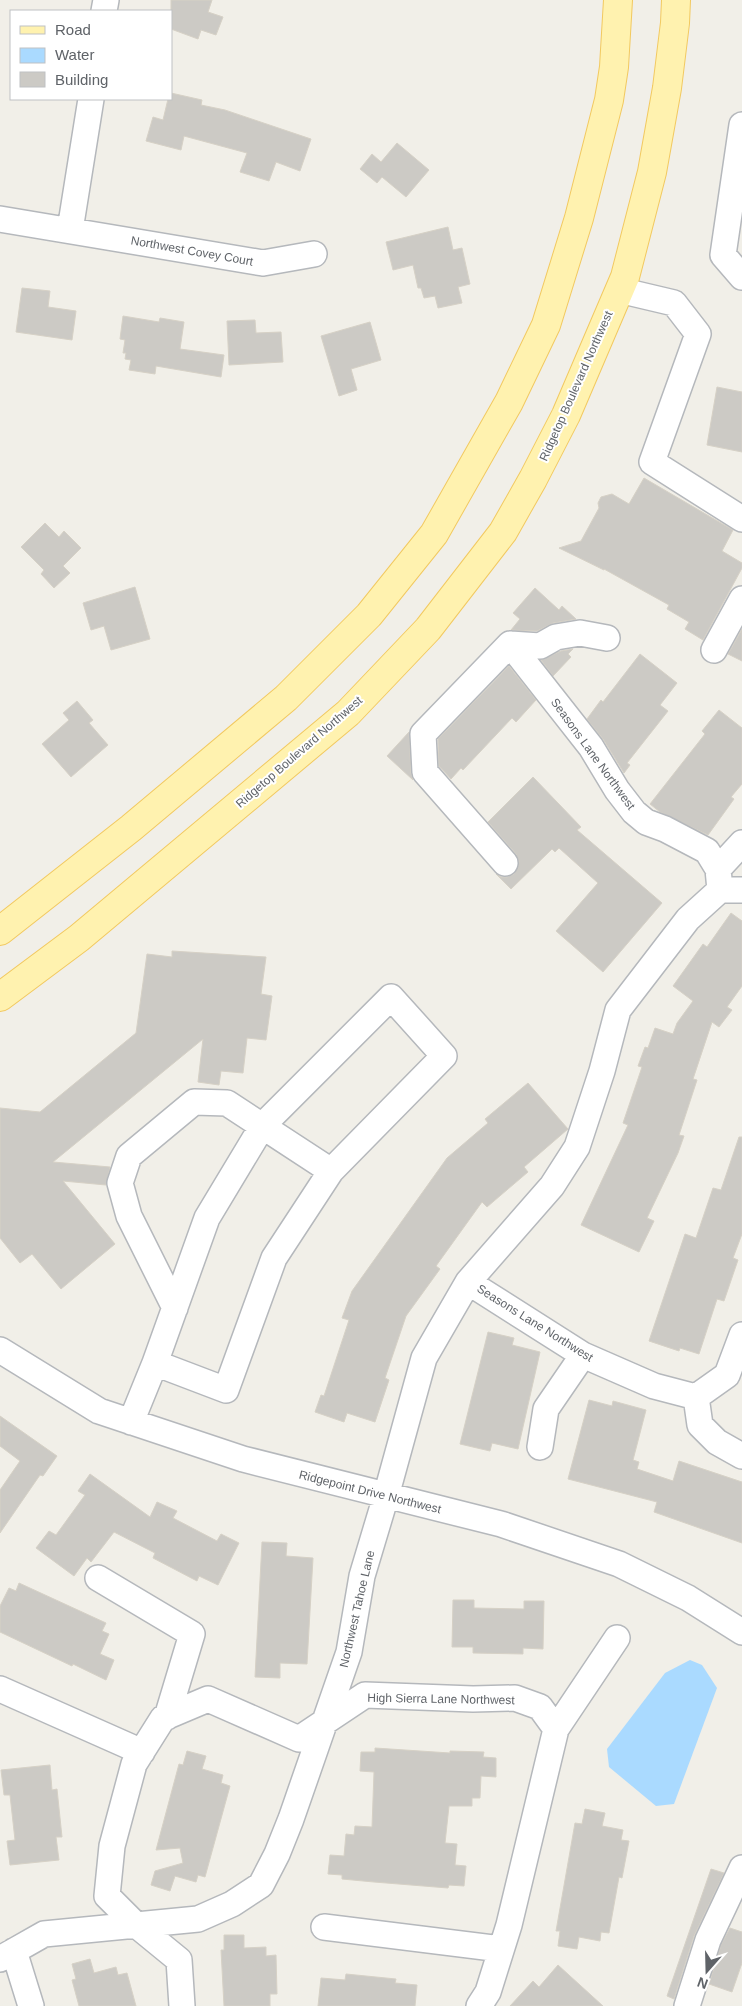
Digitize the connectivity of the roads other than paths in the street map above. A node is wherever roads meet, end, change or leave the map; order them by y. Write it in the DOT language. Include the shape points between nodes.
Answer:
graph roads {
  1 [pos="618,0"];
  2 [pos="676,0"];
  3 [pos="90,100"];
  4 [pos="742,125"];
  5 [pos="0,219"];
  6 [pos="70,230"];
  7 [pos="314,254"];
  8 [pos="742,277"];
  9 [pos="619,290"];
  10 [pos="742,519"];
  11 [pos="742,600"];
  12 [pos="607,638"];
  13 [pos="510,644"];
  14 [pos="714,650"];
  15 [pos="742,843"];
  16 [pos="505,863"];
  17 [pos="727,883"];
  18 [pos="0,931"];
  19 [pos="0,997"];
  20 [pos="263,1125"];
  21 [pos="331,1171"];
  22 [pos="468,1282"];
  23 [pos="175,1308"];
  24 [pos="742,1335"];
  25 [pos="0,1350"];
  26 [pos="583,1355"];
  27 [pos="155,1364"];
  28 [pos="696,1397"];
  29 [pos="131,1422"];
  30 [pos="540,1447"];
  31 [pos="742,1456"];
  32 [pos="386,1496"];
  33 [pos="98,1578"];
  34 [pos="742,1632"];
  35 [pos="617,1638"];
  36 [pos="0,1689"];
  37 [pos="167,1716"];
  38 [pos="326,1722"];
  39 [pos="556,1729"];
  40 [pos="142,1752"];
  41 [pos="742,1868"];
  42 [pos="135,1924"];
  43 [pos="324,1927"];
  44 [pos="501,1949"];
  45 [pos="7,1955"];
  46 [pos="31,2006"];
  47 [pos="182,2006"];
  48 [pos="479,2006"];
  49 [pos="686,2006"];
  1 -- 18 [label="main road" via="609,100 579,218 546,325 509,402 434,534 369,615 286,698"];
  2 -- 9 [label="main road, Ridgetop Boulevard Northwest" via="667,88 652,172"];
  3 -- 6 [label="street"];
  4 -- 8 [label="street" via="723,255"];
  5 -- 6 [label="street, Northwest Covey Court"];
  6 -- 7 [label="street, Northwest Covey Court" via="263,263"];
  9 -- 10 [label="street" via="674,303 698,334 652,462"];
  9 -- 19 [label="main road, Ridgetop Boulevard Northwest" via="566,415 534,479 504,532 428,629 348,713 79,938"];
  11 -- 14 [label="street"];
  12 -- 13 [label="street" via="580,633 556,637 540,646"];
  13 -- 16 [label="street" via="423,734 425,772"];
  13 -- 17 [label="street, Seasons Lane Northwest" via="591,747 634,812 646,822 707,851"];
  15 -- 17 [label="street, Northwest Tahoe Lane"];
  17 -- 22 [label="street, Northwest Tahoe Lane" via="688,919 618,1010 577,1147 552,1186"];
  20 -- 21 [label="street"];
  20 -- 21 [label="street" via="391,997 444,1056"];
  20 -- 23 [label="street" via="207,1218"];
  20 -- 23 [label="street" via="227,1103 194,1102 129,1156 120,1183 129,1216"];
  21 -- 27 [label="street" via="274,1258 226,1390"];
  22 -- 26 [label="street, Seasons Lane Northwest"];
  22 -- 32 [label="street, Northwest Tahoe Lane" via="424,1358"];
  23 -- 27 [label="street"];
  24 -- 28 [label="street" via="727,1375"];
  25 -- 29 [label="street, Ridgepoint Drive Northwest" via="99,1411"];
  26 -- 28 [label="street, Seasons Lane Northwest" via="654,1386"];
  26 -- 30 [label="street" via="546,1409"];
  27 -- 29 [label="street"];
  28 -- 31 [label="street" via="700,1425 717,1442"];
  29 -- 32 [label="street, Ridgepoint Drive Northwest" via="243,1459"];
  32 -- 34 [label="street, Ridgepoint Drive Northwest" via="501,1524 619,1564 688,1598"];
  32 -- 38 [label="street, Northwest Tahoe Lane" via="362,1576 349,1652"];
  33 -- 37 [label="street" via="192,1634"];
  35 -- 39 [label="street"];
  36 -- 40 [label="street"];
  37 -- 38 [label="street, High Sierra Lane Northwest" via="208,1699 299,1739"];
  37 -- 40 [label="street"];
  38 -- 39 [label="street, High Sierra Lane Northwest" via="365,1695 515,1698 540,1706"];
  38 -- 42 [label="street" via="288,1828 261,1885 232,1904 198,1919"];
  39 -- 44 [label="street"];
  40 -- 42 [label="street" via="134,1764 112,1846 107,1896"];
  41 -- 49 [label="street" via="708,1940"];
  42 -- 45 [label="street" via="44,1934"];
  42 -- 47 [label="street" via="179,1960"];
  43 -- 44 [label="street"];
  44 -- 48 [label="street" via="488,1992"];
  45 -- 46 [label="street"];
}
